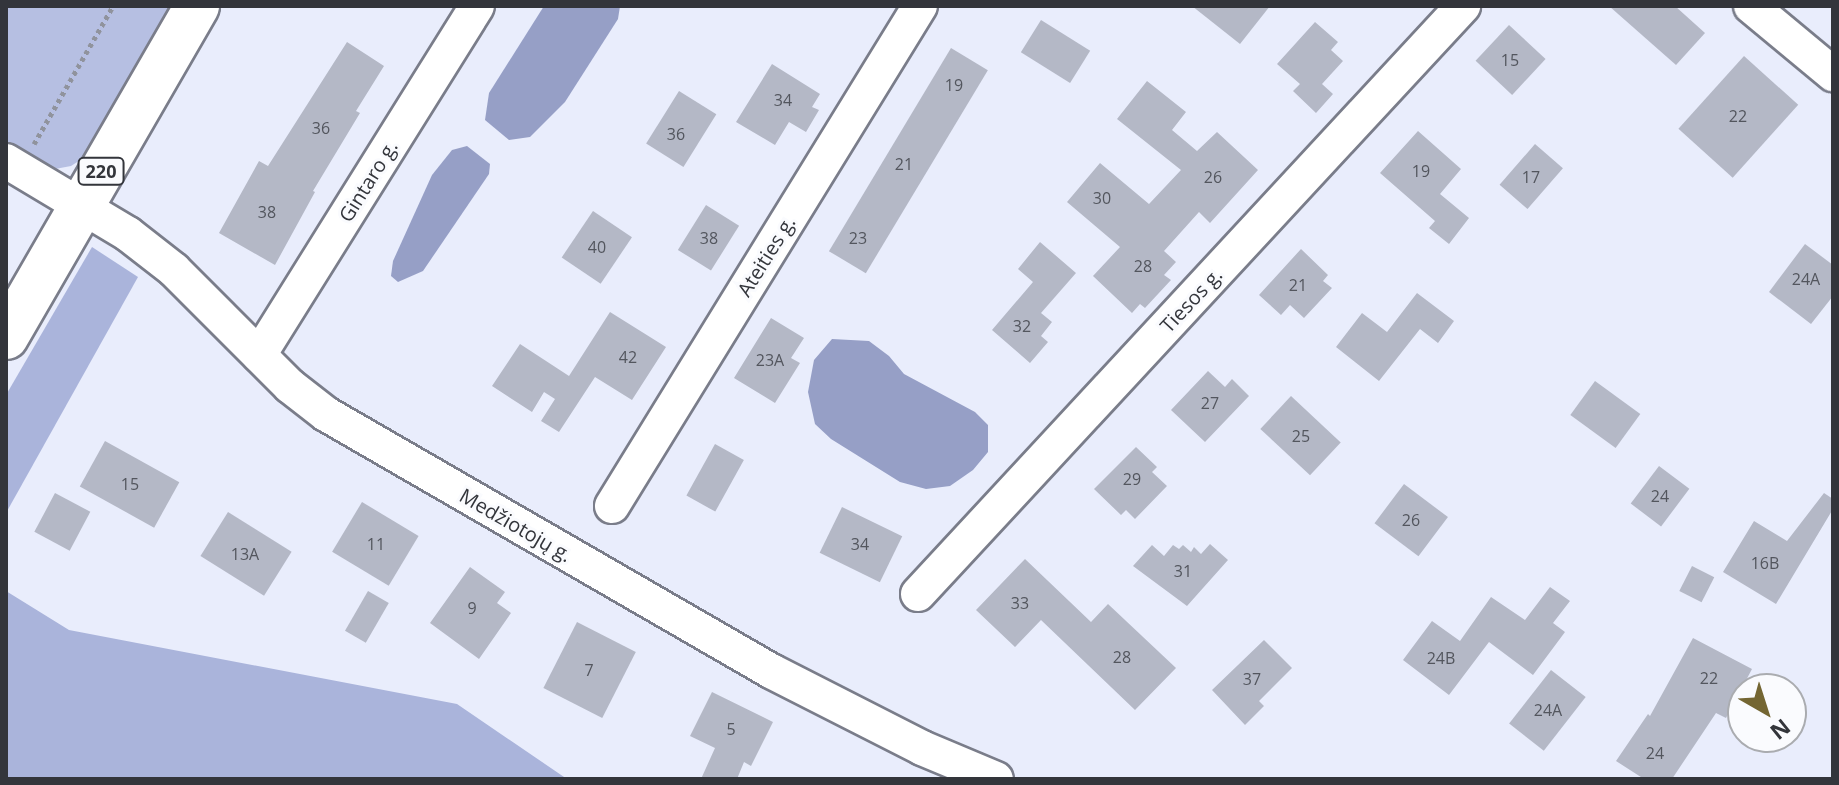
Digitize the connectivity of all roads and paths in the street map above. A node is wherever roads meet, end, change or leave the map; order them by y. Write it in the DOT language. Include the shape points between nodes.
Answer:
graph roads {
  1 [pos="113,6"];
  2 [pos="197,6"];
  3 [pos="477,6"];
  4 [pos="920,6"];
  5 [pos="1463,6"];
  6 [pos="1751,6"];
  7 [pos="1833,74"];
  8 [pos="13,164"];
  9 [pos="80,206"];
  10 [pos="6,337"];
  11 [pos="259,355"];
  12 [pos="612,506"];
  13 [pos="918,594"];
  14 [pos="996,779"];
  1 -- 8 [label="path"];
  2 -- 9 [label="main road, 220"];
  3 -- 11 [label="street, Gintaro g."];
  4 -- 12 [label="street, Ateities g."];
  5 -- 13 [label="street, Tiesos g."];
  6 -- 7 [label="street"];
  8 -- 9 [label="street, Medžiotojų g."];
  9 -- 10 [label="main road, 220"];
  9 -- 11 [label="street, Medžiotojų g." via="174,270"];
  11 -- 14 [label="street, Medžiotojų g." via="326,414 622,588 771,671 922,748"];
}
